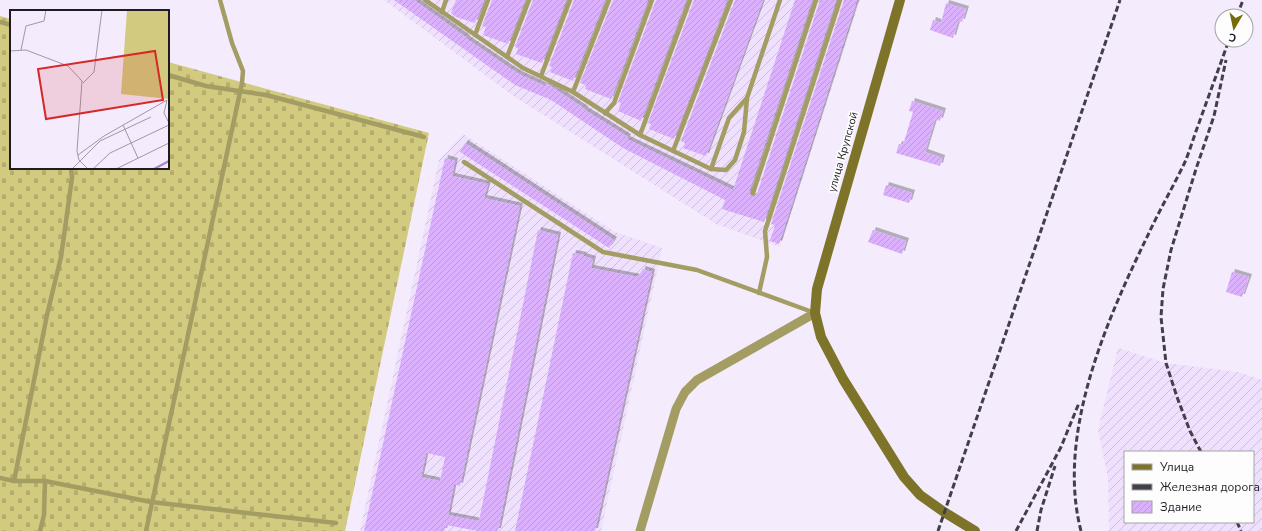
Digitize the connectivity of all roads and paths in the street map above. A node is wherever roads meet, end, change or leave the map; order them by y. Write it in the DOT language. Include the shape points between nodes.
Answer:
graph roads {
  1 [pos="220,0"];
  2 [pos="425,0"];
  3 [pos="446,0"];
  4 [pos="488,0"];
  5 [pos="529,0"];
  6 [pos="570,0"];
  7 [pos="609,0"];
  8 [pos="652,0"];
  9 [pos="690,0"];
  10 [pos="730,0"];
  11 [pos="780,0"];
  12 [pos="816,0"];
  13 [pos="840,0"];
  14 [pos="900,0"];
  15 [pos="442,12"];
  16 [pos="0,22"];
  17 [pos="10,25"];
  18 [pos="475,35"];
  19 [pos="507,57"];
  20 [pos="169,75"];
  21 [pos="541,76"];
  22 [pos="241,92"];
  23 [pos="573,92"];
  24 [pos="747,98"];
  25 [pos="605,113"];
  26 [pos="640,135"];
  27 [pos="424,137"];
  28 [pos="673,151"];
  29 [pos="464,162"];
  30 [pos="71,169"];
  31 [pos="711,169"];
  32 [pos="753,193"];
  33 [pos="759,293"];
  34 [pos="815,313"];
  35 [pos="0,478"];
  36 [pos="14,481"];
  37 [pos="45,481"];
  38 [pos="151,502"];
  39 [pos="336,523"];
  40 [pos="40,531"];
  41 [pos="146,531"];
  42 [pos="640,531"];
  43 [pos="975,531"];
  1 -- 22 [label="lane" via="243,71"];
  2 -- 15 [label="lane"];
  3 -- 15 [label="lane"];
  4 -- 18 [label="lane"];
  5 -- 19 [label="lane"];
  6 -- 21 [label="lane"];
  7 -- 23 [label="lane"];
  8 -- 25 [label="lane" via="614,103"];
  9 -- 26 [label="lane"];
  10 -- 28 [label="lane"];
  11 -- 24 [label="lane"];
  12 -- 32 [label="lane"];
  13 -- 33 [label="lane" via="765,231 767,257"];
  14 -- 34 [label="main road, улица Крупской" via="817,289"];
  15 -- 18 [label="lane"];
  16 -- 17 [label="lane"];
  18 -- 19 [label="lane"];
  19 -- 21 [label="lane"];
  20 -- 22 [label="lane" via="206,86"];
  21 -- 23 [label="lane"];
  22 -- 27 [label="lane" via="266,95"];
  22 -- 38 [label="lane"];
  23 -- 25 [label="lane"];
  24 -- 31 [label="lane" via="729,118"];
  24 -- 31 [label="lane" via="744,132 735,160 726,170"];
  25 -- 26 [label="lane"];
  26 -- 28 [label="lane"];
  28 -- 31 [label="lane"];
  29 -- 33 [label="lane" via="603,252 697,270"];
  30 -- 36 [label="lane" via="61,256"];
  33 -- 34 [label="lane"];
  34 -- 42 [label="street" via="697,380 685,392 676,409"];
  34 -- 43 [label="main road, улица Крупской" via="821,337 842,379 904,477 920,495"];
  35 -- 36 [label="lane"];
  36 -- 37 [label="lane"];
  37 -- 38 [label="lane"];
  37 -- 40 [label="lane" via="44,515"];
  38 -- 39 [label="lane"];
  38 -- 41 [label="lane"];
}
